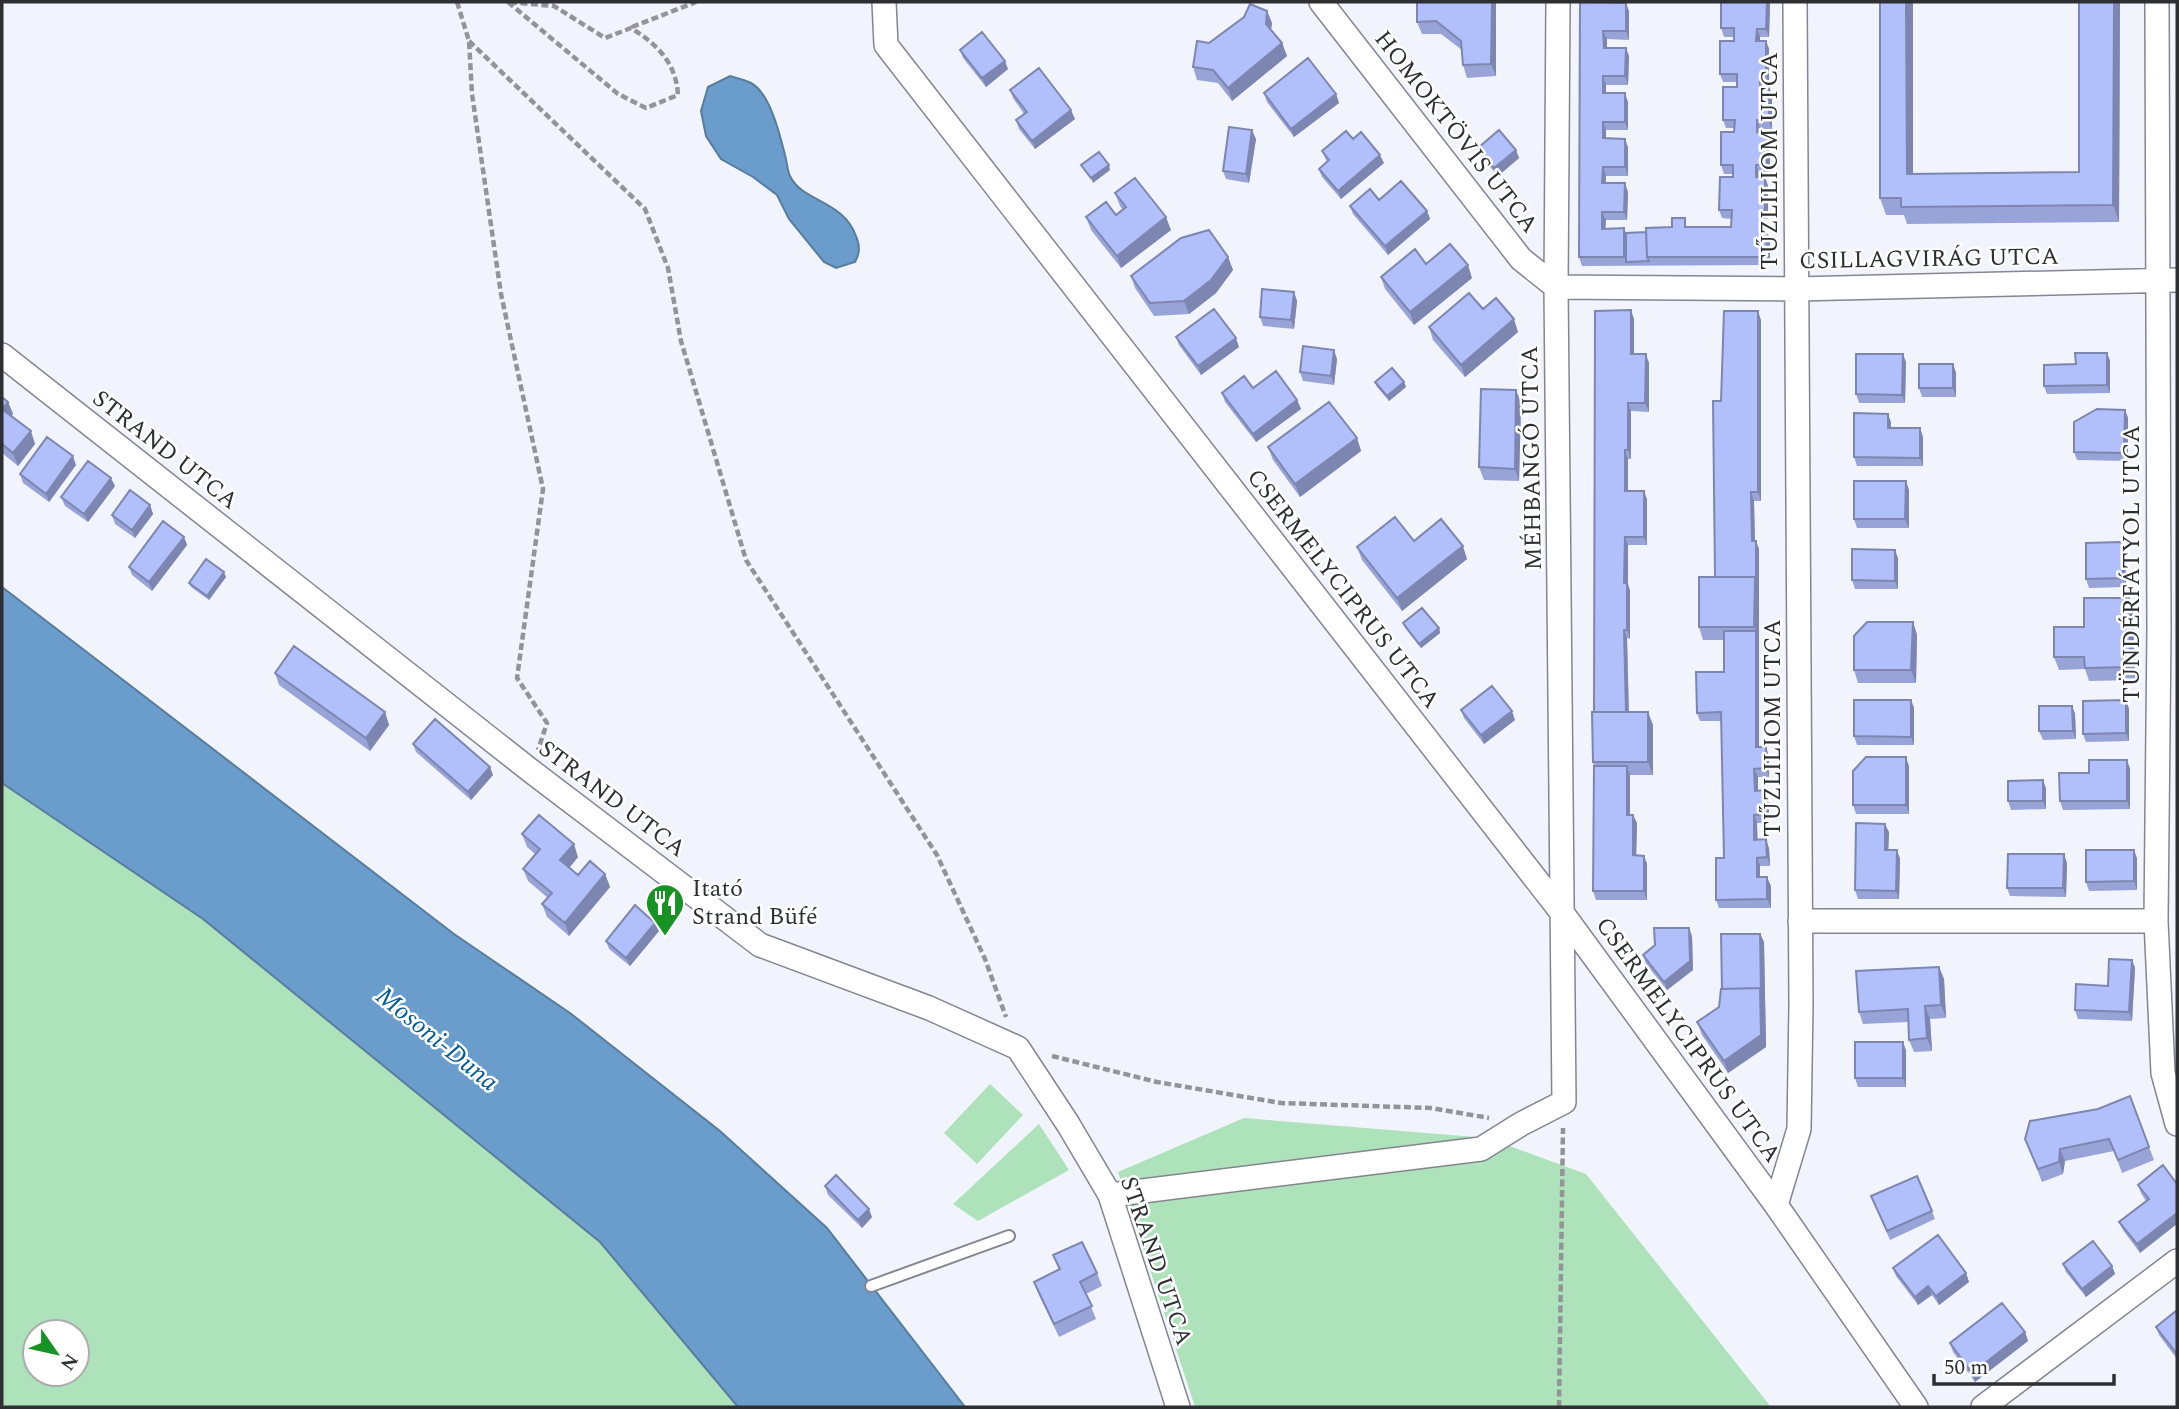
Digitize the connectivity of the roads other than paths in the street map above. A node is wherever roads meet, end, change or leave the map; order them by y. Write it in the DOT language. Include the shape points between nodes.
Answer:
graph roads {
  1 [pos="884,2"];
  2 [pos="1321,2"];
  3 [pos="1558,2"];
  4 [pos="1796,2"];
  5 [pos="2157,2"];
  6 [pos="2167,280"];
  7 [pos="1556,288"];
  8 [pos="1796,289"];
  9 [pos="2,355"];
  10 [pos="2168,629"];
  11 [pos="1563,914"];
  12 [pos="1800,921"];
  13 [pos="2156,921"];
  14 [pos="2177,1124"];
  15 [pos="1110,1195"];
  16 [pos="1776,1205"];
  17 [pos="1009,1236"];
  18 [pos="2177,1261"];
  19 [pos="871,1286"];
  20 [pos="1178,1407"];
  21 [pos="1916,1407"];
  22 [pos="1983,1407"];
  1 -- 11 [label="street, CSERMELYCIPRUS UTCA" via="886,45"];
  2 -- 7 [label="street, HOMOKTÖVIS UTCA" via="1521,259"];
  3 -- 7 [label="street, MÉHBANGÓ UTCA"];
  4 -- 8 [label="street, TŰZLILIOM UTCA"];
  5 -- 6 [label="street, TÜNDÉRFÁTYOL UTCA"];
  6 -- 8 [label="street, CSILLAGVIRÁG UTCA"];
  6 -- 10 [label="street, TÜNDÉRFÁTYOL UTCA"];
  7 -- 8 [label="street, CSILLAGVIRÁG UTCA"];
  7 -- 11 [label="street, MÉHBANGÓ UTCA"];
  8 -- 12 [label="street, TŰZLILIOM UTCA"];
  9 -- 15 [label="street, STRAND UTCA" via="760,945 929,1008 1018,1048"];
  10 -- 13 [label="street, TÜNDÉRFÁTYOL UTCA"];
  11 -- 15 [label="street, MÉHBANGÓ UTCA" via="1564,1102 1481,1149"];
  11 -- 16 [label="street, CSERMELYCIPRUS UTCA"];
  12 -- 13 [label="street"];
  12 -- 16 [label="street, TŰZLILIOM UTCA" via="1800,1129"];
  13 -- 14 [label="street, TÜNDÉRFÁTYOL UTCA" via="2163,1073"];
  15 -- 20 [label="street, STRAND UTCA"];
  16 -- 21 [label="street"];
  17 -- 19 [label="lane"];
  18 -- 22 [label="street"];
}
